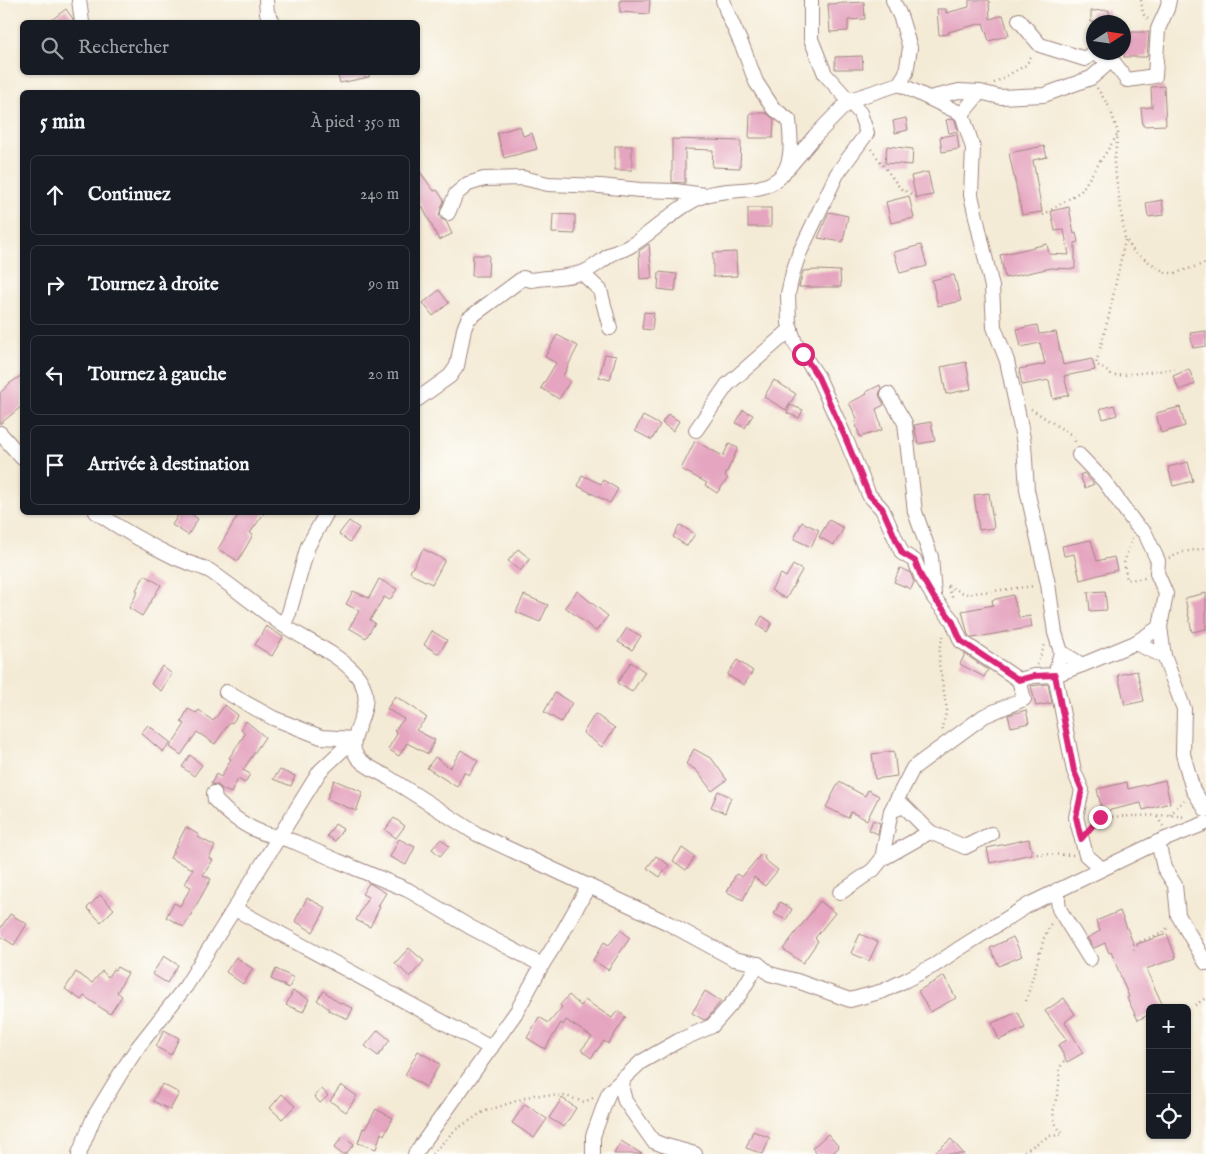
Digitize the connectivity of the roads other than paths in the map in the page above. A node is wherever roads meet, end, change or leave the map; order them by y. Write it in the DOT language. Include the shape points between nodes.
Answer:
graph roads {
  1 [pos="79,0"];
  2 [pos="266,0"];
  3 [pos="723,0"];
  4 [pos="811,0"];
  5 [pos="893,0"];
  6 [pos="1169,0"];
  7 [pos="82,20"];
  8 [pos="271,20"];
  9 [pos="1019,20"];
  10 [pos="1085,59"];
  11 [pos="1112,60"];
  12 [pos="1091,78"];
  13 [pos="899,84"];
  14 [pos="980,92"];
  15 [pos="929,98"];
  16 [pos="850,100"];
  17 [pos="962,114"];
  18 [pos="788,168"];
  19 [pos="705,195"];
  20 [pos="448,213"];
  21 [pos="582,273"];
  22 [pos="610,328"];
  23 [pos="791,329"];
  24 [pos="888,394"];
  25 [pos="420,398"];
  26 [pos="696,430"];
  27 [pos="0,433"];
  28 [pos="1079,455"];
  29 [pos="20,456"];
  30 [pos="100,515"];
  31 [pos="325,515"];
  32 [pos="934,598"];
  33 [pos="283,625"];
  34 [pos="1160,626"];
  35 [pos="1135,643"];
  36 [pos="1061,652"];
  37 [pos="1164,656"];
  38 [pos="1082,665"];
  39 [pos="1055,675"];
  40 [pos="1019,680"];
  41 [pos="226,692"];
  42 [pos="354,739"];
  43 [pos="214,793"];
  44 [pos="897,809"];
  45 [pos="1206,810"];
  46 [pos="1206,823"];
  47 [pos="930,832"];
  48 [pos="991,834"];
  49 [pos="279,837"];
  50 [pos="1158,842"];
  51 [pos="882,859"];
  52 [pos="1102,869"];
  53 [pos="589,885"];
  54 [pos="1057,890"];
  55 [pos="840,893"];
  56 [pos="235,909"];
  57 [pos="1090,959"];
  58 [pos="1206,963"];
  59 [pos="758,964"];
  60 [pos="542,965"];
  61 [pos="491,1048"];
  62 [pos="623,1078"];
  63 [pos="79,1154"];
  64 [pos="415,1154"];
  65 [pos="593,1154"];
  66 [pos="695,1154"];
  1 -- 7 [label="street"];
  2 -- 8 [label="street"];
  3 -- 18 [label="street" via="756,82 773,108 789,120"];
  4 -- 16 [label="street" via="812,39 825,74"];
  5 -- 13 [label="street" via="910,48 906,73"];
  6 -- 11 [label="street" via="1158,29 1155,76 1127,80"];
  9 -- 10 [label="street" via="1040,45"];
  10 -- 12 [label="street"];
  11 -- 12 [label="street"];
  12 -- 14 [label="street" via="1044,95 1000,97"];
  13 -- 15 [label="street"];
  13 -- 16 [label="street"];
  14 -- 15 [label="street" via="959,91"];
  14 -- 17 [label="street"];
  15 -- 17 [label="street"];
  16 -- 18 [label="street"];
  16 -- 23 [label="street" via="860,113 867,133 836,174 798,254 788,294"];
  17 -- 36 [label="street" via="973,148 971,195 992,287 994,327 1007,361 1020,423 1027,490"];
  18 -- 19 [label="street" via="769,184"];
  19 -- 20 [label="street" via="548,184 523,178 484,179 468,184 456,194"];
  19 -- 21 [label="street" via="682,207 631,246 613,253"];
  21 -- 22 [label="street" via="600,290"];
  21 -- 25 [label="street" via="531,280 524,278 498,295 468,319 457,366 450,376"];
  23 -- 26 [label="street" via="726,385"];
  23 -- 32 [label="street" via="795,343 818,377 869,495 882,508 902,553 915,561"];
  24 -- 32 [label="street" via="905,423 915,512 931,557"];
  27 -- 29 [label="street"];
  28 -- 34 [label="street" via="1145,533 1166,594"];
  30 -- 33 [label="street" via="132,536 208,570"];
  31 -- 33 [label="street" via="308,546"];
  32 -- 40 [label="street" via="952,620 961,641"];
  33 -- 42 [label="street" via="352,670 361,681 367,703"];
  34 -- 35 [label="street"];
  34 -- 37 [label="street"];
  35 -- 37 [label="street"];
  35 -- 38 [label="street"];
  36 -- 38 [label="street"];
  36 -- 39 [label="street"];
  37 -- 45 [label="street" via="1184,709 1183,754 1193,790"];
  38 -- 39 [label="street"];
  39 -- 40 [label="street"];
  39 -- 52 [label="street" via="1074,771 1082,790 1076,817 1081,839 1086,855"];
  40 -- 44 [label="street" via="1024,699 984,716 913,768 901,791"];
  41 -- 42 [label="street" via="273,718 321,737"];
  42 -- 49 [label="street" via="320,771"];
  42 -- 53 [label="street" via="352,749 359,760 477,834"];
  43 -- 49 [label="street" via="215,800 237,820 265,835"];
  44 -- 47 [label="street"];
  44 -- 51 [label="street"];
  46 -- 50 [label="street"];
  47 -- 48 [label="street" via="965,847"];
  47 -- 51 [label="street"];
  49 -- 56 [label="street"];
  49 -- 60 [label="street" via="408,890"];
  50 -- 52 [label="street"];
  50 -- 58 [label="street" via="1164,868 1175,885 1178,914"];
  51 -- 55 [label="street" via="873,870"];
  52 -- 54 [label="street"];
  53 -- 59 [label="street" via="668,922 734,959"];
  53 -- 60 [label="street"];
  54 -- 57 [label="street" via="1059,909"];
  54 -- 59 [label="street" via="1008,917 935,966 867,996 850,1000 770,974"];
  56 -- 61 [label="street"];
  56 -- 63 [label="street" via="186,986 122,1071 94,1117"];
  59 -- 62 [label="street" via="740,994 712,1026 657,1053"];
  60 -- 61 [label="street" via="517,1011"];
  61 -- 64 [label="street"];
  62 -- 65 [label="street" via="609,1092 593,1136"];
  62 -- 66 [label="street" via="625,1101 653,1141"];
}
